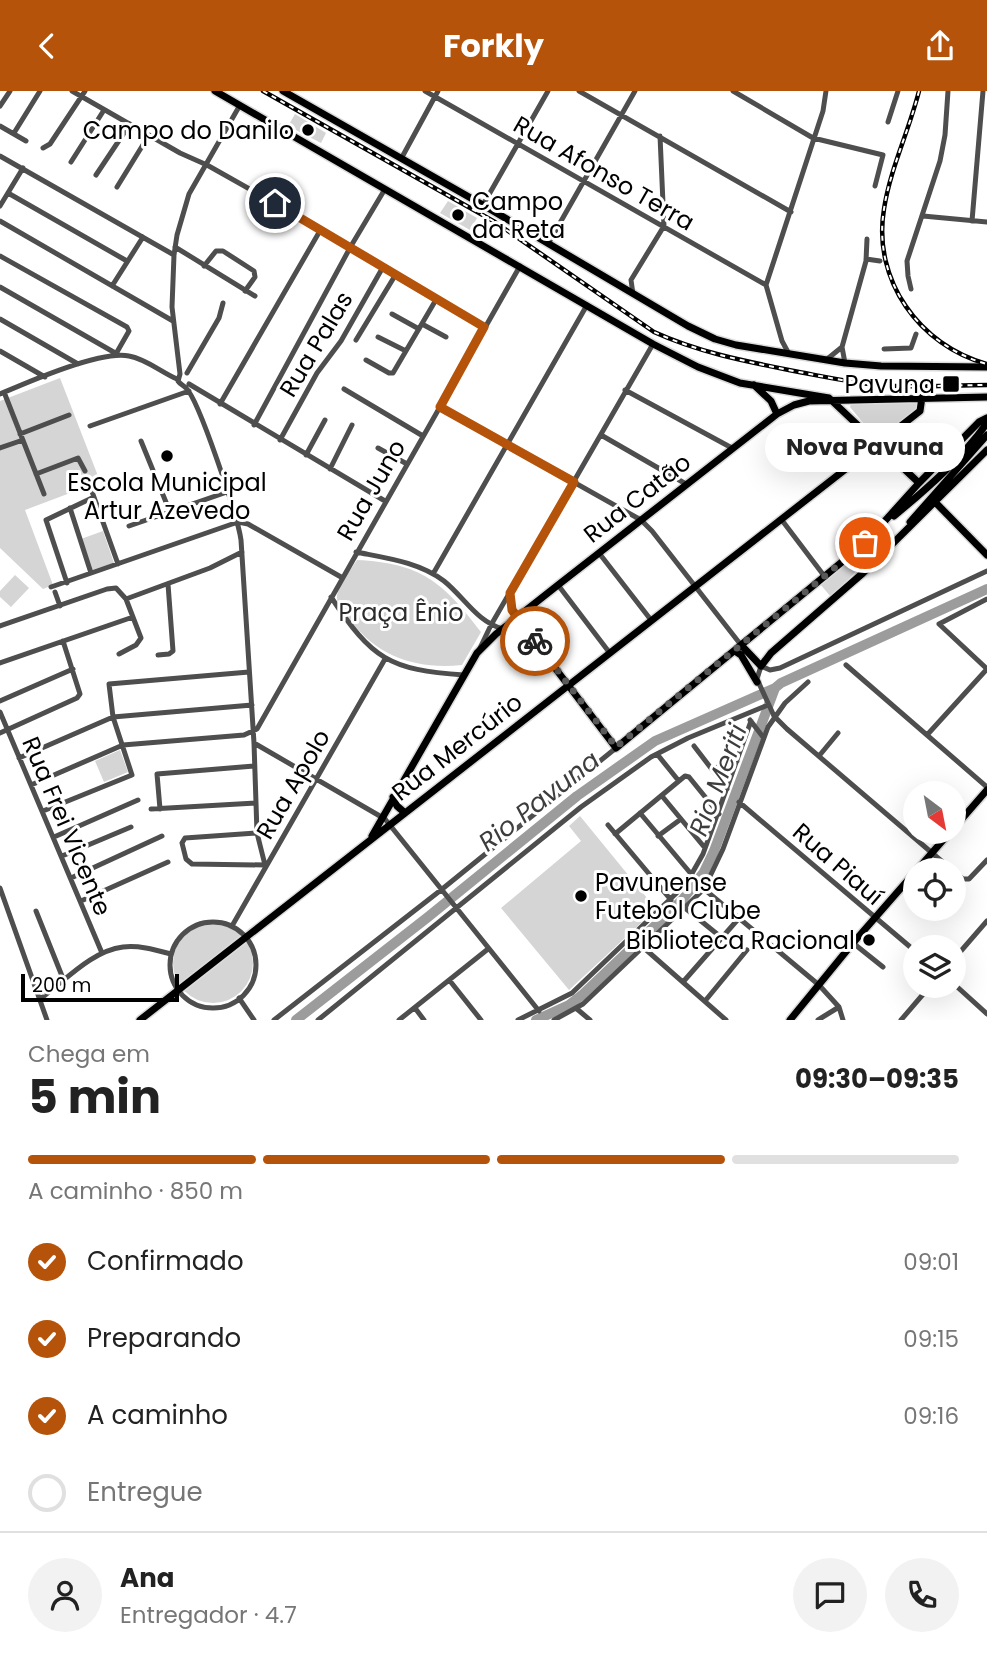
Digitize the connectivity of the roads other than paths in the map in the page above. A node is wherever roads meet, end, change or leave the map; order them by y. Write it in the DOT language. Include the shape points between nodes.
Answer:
graph roads {
  1 [pos="9,91"];
  2 [pos="40,91"];
  3 [pos="72,91"];
  4 [pos="215,91"];
  5 [pos="283,91"];
  6 [pos="425,91"];
  7 [pos="548,91"];
  8 [pos="579,91"];
  9 [pos="635,91"];
  10 [pos="733,91"];
  11 [pos="826,91"];
  12 [pos="898,91"];
  13 [pos="948,91"];
  14 [pos="983,91"];
  15 [pos="83,94"];
  16 [pos="436,94"];
  17 [pos="240,105"];
  18 [pos="0,106"];
  19 [pos="104,110"];
  20 [pos="622,115"];
  21 [pos="888,122"];
  22 [pos="130,124"];
  23 [pos="0,126"];
  24 [pos="14,133"];
  25 [pos="149,135"];
  26 [pos="660,136"];
  27 [pos="813,138"];
  28 [pos="26,141"];
  29 [pos="518,143"];
  30 [pos="43,148"];
  31 [pos="0,156"];
  32 [pos="401,160"];
  33 [pos="71,162"];
  34 [pos="207,165"];
  35 [pos="23,168"];
  36 [pos="96,175"];
  37 [pos="584,181"];
  38 [pos="875,186"];
  39 [pos="117,187"];
  40 [pos="386,188"];
  41 [pos="8,193"];
  42 [pos="483,205"];
  43 [pos="0,206"];
  44 [pos="791,212"];
  45 [pos="923,216"];
  46 [pos="0,221"];
  47 [pos="972,221"];
  48 [pos="987,222"];
  49 [pos="664,226"];
  50 [pos="321,229"];
  51 [pos="143,237"];
  52 [pos="866,239"];
  53 [pos="548,244"];
  54 [pos="351,246"];
  55 [pos="175,247"];
  56 [pos="0,255"];
  57 [pos="174,255"];
  58 [pos="866,259"];
  59 [pos="127,261"];
  60 [pos="880,261"];
  61 [pos="204,266"];
  62 [pos="520,266"];
  63 [pos="383,267"];
  64 [pos="396,274"];
  65 [pos="632,280"];
  66 [pos="766,285"];
  67 [pos="112,286"];
  68 [pos="0,287"];
  69 [pos="623,288"];
  70 [pos="911,289"];
  71 [pos="246,291"];
  72 [pos="633,294"];
  73 [pos="255,296"];
  74 [pos="437,298"];
  75 [pos="223,303"];
  76 [pos="587,305"];
  77 [pos="392,314"];
  78 [pos="0,319"];
  79 [pos="173,321"];
  80 [pos="421,326"];
  81 [pos="484,327"];
  82 [pos="916,334"];
  83 [pos="378,337"];
  84 [pos="446,337"];
  85 [pos="356,340"];
  86 [pos="782,341"];
  87 [pos="653,344"];
  88 [pos="842,347"];
  89 [pos="884,349"];
  90 [pos="0,351"];
  91 [pos="406,352"];
  92 [pos="780,352"];
  93 [pos="117,353"];
  94 [pos="789,354"];
  95 [pos="366,360"];
  96 [pos="826,360"];
  97 [pos="845,363"];
  98 [pos="78,364"];
  99 [pos="987,367"];
  100 [pos="181,375"];
  101 [pos="45,377"];
  102 [pos="753,385"];
  103 [pos="189,388"];
  104 [pos="344,389"];
  105 [pos="625,390"];
  106 [pos="3,391"];
  107 [pos="922,397"];
  108 [pos="987,397"];
  109 [pos="833,401"];
  110 [pos="220,404"];
  111 [pos="440,407"];
  112 [pos="777,414"];
  113 [pos="69,415"];
  114 [pos="326,420"];
  115 [pos="987,420"];
  116 [pos="254,425"];
  117 [pos="352,425"];
  118 [pos="90,426"];
  119 [pos="601,435"];
  120 [pos="987,435"];
  121 [pos="423,436"];
  122 [pos="21,437"];
  123 [pos="280,440"];
  124 [pos="141,441"];
  125 [pos="877,443"];
  126 [pos="508,444"];
  127 [pos="0,448"];
  128 [pos="378,448"];
  129 [pos="732,448"];
  130 [pos="987,450"];
  131 [pos="306,455"];
  132 [pos="407,464"];
  133 [pos="330,469"];
  134 [pos="85,471"];
  135 [pos="36,474"];
  136 [pos="574,482"];
  137 [pos="919,483"];
  138 [pos="686,484"];
  139 [pos="90,487"];
  140 [pos="227,492"];
  141 [pos="44,494"];
  142 [pos="94,497"];
  143 [pos="934,499"];
  144 [pos="385,501"];
  145 [pos="70,508"];
  146 [pos="170,512"];
  147 [pos="781,519"];
  148 [pos="641,520"];
  149 [pos="238,522"];
  150 [pos="129,526"];
  151 [pos="876,531"];
  152 [pos="865,543"];
  153 [pos="242,552"];
  154 [pos="356,552"];
  155 [pos="599,553"];
  156 [pos="987,555"];
  157 [pos="877,559"];
  158 [pos="118,564"];
  159 [pos="987,571"];
  160 [pos="91,573"];
  161 [pos="433,574"];
  162 [pos="341,577"];
  163 [pos="825,577"];
  164 [pos="67,583"];
  165 [pos="168,584"];
  166 [pos="558,585"];
  167 [pos="695,585"];
  168 [pos="510,593"];
  169 [pos="331,597"];
  170 [pos="126,599"];
  171 [pos="987,599"];
  172 [pos="60,606"];
  173 [pos="133,617"];
  174 [pos="517,618"];
  175 [pos="651,620"];
  176 [pos="491,625"];
  177 [pos="0,626"];
  178 [pos="503,629"];
  179 [pos="63,641"];
  180 [pos="738,648"];
  181 [pos="609,652"];
  182 [pos="477,653"];
  183 [pos="119,654"];
  184 [pos="158,655"];
  185 [pos="384,659"];
  186 [pos="0,663"];
  187 [pos="761,666"];
  188 [pos="846,666"];
  189 [pos="73,669"];
  190 [pos="987,669"];
  191 [pos="250,672"];
  192 [pos="464,675"];
  193 [pos="757,682"];
  194 [pos="808,682"];
  195 [pos="567,685"];
  196 [pos="0,701"];
  197 [pos="252,705"];
  198 [pos="766,705"];
  199 [pos="0,712"];
  200 [pos="749,713"];
  201 [pos="774,716"];
  202 [pos="114,717"];
  203 [pos="752,723"];
  204 [pos="7,729"];
  205 [pos="253,732"];
  206 [pos="0,733"];
  207 [pos="838,733"];
  208 [pos="927,735"];
  209 [pos="762,736"];
  210 [pos="254,743"];
  211 [pos="123,745"];
  212 [pos="694,746"];
  213 [pos="616,747"];
  214 [pos="657,754"];
  215 [pos="819,756"];
  216 [pos="19,758"];
  217 [pos="737,761"];
  218 [pos="254,766"];
  219 [pos="712,769"];
  220 [pos="315,779"];
  221 [pos="678,780"];
  222 [pos="31,785"];
  223 [pos="987,788"];
  224 [pos="727,789"];
  225 [pos="662,796"];
  226 [pos="393,797"];
  227 [pos="138,800"];
  228 [pos="739,802"];
  229 [pos="256,803"];
  230 [pos="160,809"];
  231 [pos="151,810"];
  232 [pos="43,811"];
  233 [pos="405,813"];
  234 [pos="640,813"];
  235 [pos="966,813"];
  236 [pos="719,814"];
  237 [pos="382,817"];
  238 [pos="681,819"];
  239 [pos="390,824"];
  240 [pos="608,825"];
  241 [pos="131,827"];
  242 [pos="257,833"];
  243 [pos="615,834"];
  244 [pos="162,836"];
  245 [pos="658,836"];
  246 [pos="54,837"];
  247 [pos="370,839"];
  248 [pos="940,844"];
  249 [pos="705,848"];
  250 [pos="932,853"];
  251 [pos="62,856"];
  252 [pos="928,858"];
  253 [pos="938,858"];
  254 [pos="987,860"];
  255 [pos="168,862"];
  256 [pos="265,865"];
  257 [pos="692,875"];
  258 [pos="71,878"];
  259 [pos="966,879"];
  260 [pos="903,886"];
  261 [pos="0,888"];
  262 [pos="704,889"];
  263 [pos="442,891"];
  264 [pos="671,900"];
  265 [pos="81,901"];
  266 [pos="456,908"];
  267 [pos="685,908"];
  268 [pos="36,911"];
  269 [pos="740,916"];
  270 [pos="875,919"];
  271 [pos="987,921"];
  272 [pos="232,926"];
  273 [pos="245,937"];
  274 [pos="722,938"];
  275 [pos="903,941"];
  276 [pos="853,943"];
  277 [pos="966,945"];
  278 [pos="644,948"];
  279 [pos="488,949"];
  280 [pos="747,950"];
  281 [pos="102,953"];
  282 [pos="172,954"];
  283 [pos="883,967"];
  284 [pos="64,981"];
  285 [pos="450,982"];
  286 [pos="683,982"];
  287 [pos="819,985"];
  288 [pos="178,990"];
  289 [pos="966,995"];
  290 [pos="239,998"];
  291 [pos="920,998"];
  292 [pos="40,999"];
  293 [pos="705,1001"];
  294 [pos="839,1007"];
  295 [pos="415,1008"];
  296 [pos="577,1009"];
  297 [pos="538,1011"];
  298 [pos="987,1014"];
  299 [pos="47,1020"];
  300 [pos="140,1020"];
  301 [pos="254,1020"];
  302 [pos="274,1020"];
  303 [pos="318,1020"];
  304 [pos="399,1020"];
  305 [pos="424,1020"];
  306 [pos="481,1020"];
  307 [pos="518,1020"];
  308 [pos="554,1020"];
  309 [pos="590,1020"];
  310 [pos="726,1020"];
  311 [pos="790,1020"];
  312 [pos="818,1020"];
  313 [pos="843,1020"];
  314 [pos="901,1020"];
  1 -- 18 [label="street"];
  2 -- 24 [label="street"];
  3 -- 15 [label="street"];
  4 -- 17 [label="main road"];
  5 -- 32 [label="main road"];
  6 -- 16 [label="street, Rua Afonso Terra"];
  7 -- 29 [label="street"];
  8 -- 20 [label="street"];
  9 -- 20 [label="street"];
  10 -- 27 [label="street"];
  11 -- 27 [label="street"];
  12 -- 21 [label="street"];
  13 -- 45 [label="street" via="940,161"];
  14 -- 47 [label="street"];
  15 -- 19 [label="street"];
  15 -- 30 [label="street"];
  16 -- 29 [label="street, Rua Afonso Terra"];
  16 -- 32 [label="street"];
  17 -- 34 [label="street"];
  17 -- 40 [label="main road"];
  19 -- 22 [label="street"];
  19 -- 33 [label="street"];
  20 -- 26 [label="street"];
  20 -- 37 [label="street"];
  22 -- 25 [label="street"];
  22 -- 36 [label="street"];
  23 -- 24 [label="street"];
  24 -- 28 [label="street"];
  25 -- 34 [label="street"];
  25 -- 39 [label="street"];
  26 -- 44 [label="street"];
  26 -- 49 [label="street"];
  27 -- 38 [label="street" via="883,155"];
  27 -- 44 [label="street"];
  29 -- 37 [label="street, Rua Afonso Terra"];
  29 -- 42 [label="street"];
  31 -- 35 [label="street"];
  32 -- 42 [label="main road"];
  34 -- 50 [label="street"];
  34 -- 55 [label="street" via="184,207"];
  35 -- 41 [label="street"];
  35 -- 51 [label="street"];
  37 -- 49 [label="street, Rua Afonso Terra"];
  37 -- 53 [label="street"];
  40 -- 54 [label="street"];
  40 -- 62 [label="main road"];
  41 -- 43 [label="street"];
  41 -- 59 [label="street"];
  42 -- 53 [label="main road"];
  44 -- 66 [label="street"];
  45 -- 47 [label="street"];
  45 -- 70 [label="street" via="908,261"];
  46 -- 67 [label="street"];
  47 -- 48 [label="street"];
  49 -- 65 [label="street"];
  49 -- 66 [label="street, Rua Afonso Terra"];
  50 -- 54 [label="street"];
  50 -- 110 [label="street"];
  51 -- 57 [label="street"];
  51 -- 59 [label="street"];
  52 -- 58 [label="street"];
  53 -- 69 [label="main road"];
  54 -- 63 [label="street"];
  54 -- 116 [label="street"];
  55 -- 57 [label="street"];
  55 -- 61 [label="street"];
  56 -- 93 [label="street" via="127,327 129,333"];
  57 -- 79 [label="street"];
  58 -- 60 [label="street"];
  58 -- 88 [label="street"];
  59 -- 67 [label="street"];
  61 -- 71 [label="street"];
  61 -- 71 [label="street" via="216,251 223,251 254,271"];
  62 -- 76 [label="main road"];
  62 -- 81 [label="street, Rua Juno"];
  63 -- 64 [label="street"];
  63 -- 123 [label="street, Rua Palas"];
  64 -- 74 [label="street"];
  64 -- 85 [label="street"];
  65 -- 69 [label="street"];
  65 -- 72 [label="street"];
  66 -- 86 [label="street"];
  67 -- 79 [label="street"];
  68 -- 93 [label="street"];
  69 -- 72 [label="main road"];
  71 -- 73 [label="street"];
  72 -- 92 [label="main road" via="715,339"];
  74 -- 80 [label="street"];
  74 -- 81 [label="street"];
  75 -- 100 [label="street" via="219,318"];
  76 -- 87 [label="main road"];
  76 -- 126 [label="street"];
  77 -- 80 [label="street"];
  78 -- 98 [label="street"];
  79 -- 100 [label="street"];
  80 -- 84 [label="street"];
  80 -- 91 [label="street"];
  81 -- 111 [label="street, Rua Juno"];
  82 -- 89 [label="street" via="911,348"];
  83 -- 91 [label="street"];
  86 -- 92 [label="street"];
  86 -- 94 [label="street"];
  87 -- 102 [label="main road" via="717,375"];
  87 -- 105 [label="street"];
  88 -- 96 [label="street"];
  88 -- 97 [label="street"];
  90 -- 101 [label="street"];
  91 -- 95 [label="street" via="392,373"];
  92 -- 94 [label="main road"];
  93 -- 98 [label="street"];
  93 -- 100 [label="street"];
  94 -- 96 [label="main road"];
  96 -- 97 [label="main road"];
  97 -- 99 [label="main road"];
  98 -- 101 [label="street"];
  100 -- 103 [label="street" via="179,384"];
  100 -- 103 [label="street" via="190,377"];
  101 -- 106 [label="street"];
  102 -- 109 [label="main road" via="822,395"];
  102 -- 112 [label="main road" via="771,401"];
  103 -- 110 [label="street"];
  103 -- 118 [label="street"];
  103 -- 140 [label="street"];
  104 -- 121 [label="street"];
  105 -- 119 [label="street"];
  105 -- 129 [label="street"];
  106 -- 122 [label="street"];
  107 -- 108 [label="main road, Rua Catão"];
  107 -- 109 [label="main road, Rua Catão"];
  107 -- 125 [label="main road, Rua Mercúrio" via="920,411"];
  109 -- 112 [label="main road, Rua Catão" via="802,402"];
  109 -- 125 [label="main road"];
  110 -- 116 [label="street"];
  111 -- 121 [label="street, Rua Juno"];
  111 -- 126 [label="street"];
  112 -- 129 [label="main road, Rua Catão"];
  113 -- 122 [label="street"];
  114 -- 131 [label="street"];
  115 -- 137 [label="main road" via="979,422"];
  115 -- 151 [label="main road" via="927,488"];
  116 -- 123 [label="street"];
  117 -- 133 [label="street"];
  119 -- 136 [label="street"];
  119 -- 138 [label="street"];
  120 -- 143 [label="main road"];
  121 -- 132 [label="street, Rua Juno"];
  122 -- 127 [label="street"];
  122 -- 135 [label="street"];
  123 -- 131 [label="street"];
  124 -- 146 [label="street"];
  125 -- 137 [label="main road"];
  125 -- 147 [label="main road, Rua Mercúrio"];
  126 -- 136 [label="street"];
  126 -- 161 [label="street"];
  128 -- 132 [label="street"];
  129 -- 138 [label="main road, Rua Catão"];
  130 -- 143 [label="main road"];
  131 -- 133 [label="street"];
  132 -- 144 [label="street, Rua Juno"];
  133 -- 144 [label="street"];
  134 -- 135 [label="street" via="78,458"];
  135 -- 141 [label="street"];
  136 -- 148 [label="street"];
  136 -- 168 [label="street"];
  137 -- 151 [label="main road"];
  138 -- 148 [label="main road, Rua Catão"];
  139 -- 142 [label="street"];
  140 -- 146 [label="street"];
  140 -- 149 [label="street"];
  142 -- 145 [label="street"];
  142 -- 158 [label="street"];
  143 -- 156 [label="main road"];
  143 -- 157 [label="main road"];
  144 -- 154 [label="street, Rua Juno"];
  145 -- 160 [label="street"];
  145 -- 164 [label="street" via="46,520"];
  146 -- 150 [label="street"];
  147 -- 163 [label="street"];
  147 -- 167 [label="main road, Rua Mercúrio"];
  148 -- 155 [label="main road, Rua Catão"];
  148 -- 167 [label="street"];
  149 -- 153 [label="street"];
  149 -- 158 [label="street"];
  149 -- 162 [label="street"];
  151 -- 152 [label="main road"];
  152 -- 157 [label="main road" via="876,547"];
  152 -- 163 [label="main road"];
  153 -- 165 [label="street"];
  153 -- 191 [label="street"];
  154 -- 161 [label="street" via="404,562"];
  154 -- 162 [label="street, Rua Juno"];
  155 -- 166 [label="main road, Rua Catão"];
  155 -- 175 [label="street"];
  157 -- 187 [label="main road"];
  158 -- 160 [label="street"];
  159 -- 187 [label="street" via="780,668"];
  160 -- 164 [label="street"];
  161 -- 176 [label="street"];
  162 -- 169 [label="street, Rua Juno"];
  163 -- 180 [label="main road"];
  164 -- 172 [label="street" via="53,589"];
  165 -- 170 [label="street"];
  165 -- 184 [label="street" via="173,651"];
  166 -- 174 [label="main road, Rua Catão"];
  166 -- 181 [label="street"];
  167 -- 175 [label="main road, Rua Mercúrio"];
  167 -- 180 [label="street"];
  168 -- 174 [label="street"];
  168 -- 176 [label="street"];
  169 -- 185 [label="street" via="358,637"];
  169 -- 205 [label="street, Rua Juno"];
  170 -- 172 [label="street" via="120,590 111,588"];
  170 -- 173 [label="street"];
  171 -- 190 [label="street" via="939,624"];
  172 -- 177 [label="street"];
  173 -- 179 [label="street"];
  173 -- 183 [label="street" via="141,638"];
  174 -- 178 [label="main road, Rua Catão"];
  174 -- 195 [label="main road"];
  175 -- 181 [label="main road, Rua Mercúrio"];
  176 -- 178 [label="street"];
  176 -- 182 [label="street"];
  178 -- 182 [label="main road, Rua Catão"];
  179 -- 186 [label="street"];
  179 -- 189 [label="street"];
  180 -- 187 [label="main road"];
  180 -- 193 [label="main road"];
  180 -- 213 [label="main road"];
  181 -- 195 [label="main road, Rua Mercúrio"];
  182 -- 192 [label="main road, Rua Catão"];
  185 -- 192 [label="street" via="419,671"];
  185 -- 220 [label="street, Rua Apolo"];
  187 -- 193 [label="street"];
  188 -- 208 [label="street"];
  189 -- 196 [label="street"];
  189 -- 204 [label="street" via="80,692 77,698"];
  190 -- 208 [label="street"];
  191 -- 197 [label="street"];
  191 -- 202 [label="street" via="109,684"];
  192 -- 226 [label="main road, Rua Catão"];
  193 -- 198 [label="street"];
  194 -- 201 [label="street"];
  195 -- 213 [label="main road"];
  195 -- 233 [label="main road, Rua Mercúrio"];
  197 -- 202 [label="street"];
  197 -- 205 [label="street"];
  198 -- 200 [label="street"];
  198 -- 201 [label="street"];
  199 -- 204 [label="street, Rua Frei Vicente"];
  200 -- 203 [label="street"];
  200 -- 214 [label="street"];
  201 -- 209 [label="street"];
  201 -- 215 [label="street"];
  202 -- 211 [label="street"];
  202 -- 216 [label="street"];
  203 -- 209 [label="street"];
  203 -- 217 [label="street"];
  204 -- 206 [label="street"];
  204 -- 216 [label="street, Rua Frei Vicente"];
  205 -- 210 [label="street"];
  205 -- 211 [label="street"];
  207 -- 215 [label="street"];
  208 -- 223 [label="street"];
  209 -- 228 [label="street"];
  210 -- 218 [label="street"];
  210 -- 220 [label="street"];
  211 -- 222 [label="street"];
  211 -- 232 [label="street" via="132,775"];
  212 -- 219 [label="street"];
  213 -- 263 [label="street"];
  214 -- 221 [label="street"];
  214 -- 266 [label="street" via="582,807"];
  215 -- 250 [label="street"];
  216 -- 222 [label="street, Rua Frei Vicente"];
  217 -- 219 [label="street"];
  217 -- 224 [label="street"];
  218 -- 229 [label="street"];
  218 -- 230 [label="street" via="158,774"];
  219 -- 224 [label="street"];
  220 -- 237 [label="street"];
  220 -- 256 [label="street, Rua Apolo"];
  221 -- 225 [label="street"];
  221 -- 236 [label="street" via="690,777"];
  222 -- 232 [label="street, Rua Frei Vicente"];
  223 -- 235 [label="main road"];
  224 -- 236 [label="street"];
  225 -- 234 [label="street"];
  225 -- 238 [label="street"];
  226 -- 233 [label="main road"];
  226 -- 237 [label="main road, Rua Catão"];
  227 -- 246 [label="street"];
  228 -- 262 [label="street"];
  228 -- 270 [label="street, Rua Piauí"];
  229 -- 230 [label="street"];
  229 -- 242 [label="street"];
  230 -- 231 [label="street"];
  232 -- 246 [label="street, Rua Frei Vicente"];
  233 -- 239 [label="main road, Rua Mercúrio"];
  234 -- 243 [label="street"];
  234 -- 245 [label="street"];
  236 -- 249 [label="street"];
  237 -- 239 [label="street"];
  237 -- 247 [label="main road, Rua Catão"];
  238 -- 245 [label="street"];
  238 -- 249 [label="street"];
  239 -- 247 [label="main road, Rua Mercúrio"];
  239 -- 263 [label="street"];
  240 -- 243 [label="street"];
  241 -- 251 [label="street"];
  242 -- 256 [label="street"];
  242 -- 256 [label="street" via="183,840 186,859 192,864"];
  243 -- 264 [label="street"];
  244 -- 258 [label="street"];
  245 -- 257 [label="street"];
  246 -- 251 [label="street, Rua Frei Vicente"];
  247 -- 273 [label="main road, Rua Mercúrio"];
  248 -- 250 [label="main road"];
  249 -- 257 [label="street"];
  250 -- 252 [label="main road"];
  250 -- 253 [label="street"];
  251 -- 258 [label="street, Rua Frei Vicente"];
  254 -- 259 [label="street"];
  255 -- 265 [label="street"];
  256 -- 272 [label="street, Rua Apolo"];
  257 -- 264 [label="street"];
  258 -- 265 [label="street, Rua Frei Vicente"];
  260 -- 270 [label="main road"];
  261 -- 292 [label="street"];
  262 -- 267 [label="street"];
  262 -- 269 [label="street"];
  263 -- 266 [label="street"];
  263 -- 302 [label="street"];
  264 -- 297 [label="street" via="578,989"];
  265 -- 281 [label="street, Rua Frei Vicente"];
  266 -- 279 [label="street"];
  266 -- 303 [label="street"];
  267 -- 274 [label="street"];
  267 -- 278 [label="street"];
  268 -- 284 [label="street"];
  269 -- 274 [label="street"];
  269 -- 287 [label="street"];
  270 -- 275 [label="street, Rua Piauí"];
  270 -- 276 [label="main road"];
  271 -- 277 [label="street"];
  272 -- 273 [label="street"];
  272 -- 282 [label="street" via="215,922 197,925 183,934"];
  273 -- 288 [label="main road, Rua Mercúrio"];
  273 -- 290 [label="street" via="255,969 253,980"];
  274 -- 286 [label="street"];
  276 -- 283 [label="street"];
  276 -- 287 [label="main road"];
  278 -- 286 [label="street"];
  278 -- 296 [label="street"];
  279 -- 285 [label="street"];
  279 -- 297 [label="street"];
  280 -- 293 [label="street"];
  281 -- 282 [label="street" via="125,947"];
  281 -- 284 [label="street"];
  282 -- 288 [label="street" via="171,973"];
  284 -- 292 [label="street"];
  285 -- 295 [label="street"];
  285 -- 306 [label="street"];
  286 -- 293 [label="street"];
  287 -- 294 [label="street"];
  287 -- 311 [label="main road"];
  288 -- 290 [label="street" via="202,1006 221,1006"];
  288 -- 300 [label="main road, Rua Mercúrio"];
  289 -- 298 [label="street"];
  290 -- 301 [label="street"];
  291 -- 314 [label="street"];
  292 -- 299 [label="street"];
  293 -- 310 [label="street"];
  294 -- 312 [label="street"];
  294 -- 313 [label="street"];
  295 -- 304 [label="street"];
  295 -- 305 [label="street"];
  296 -- 308 [label="street"];
  296 -- 309 [label="street"];
  297 -- 307 [label="street"];
}
